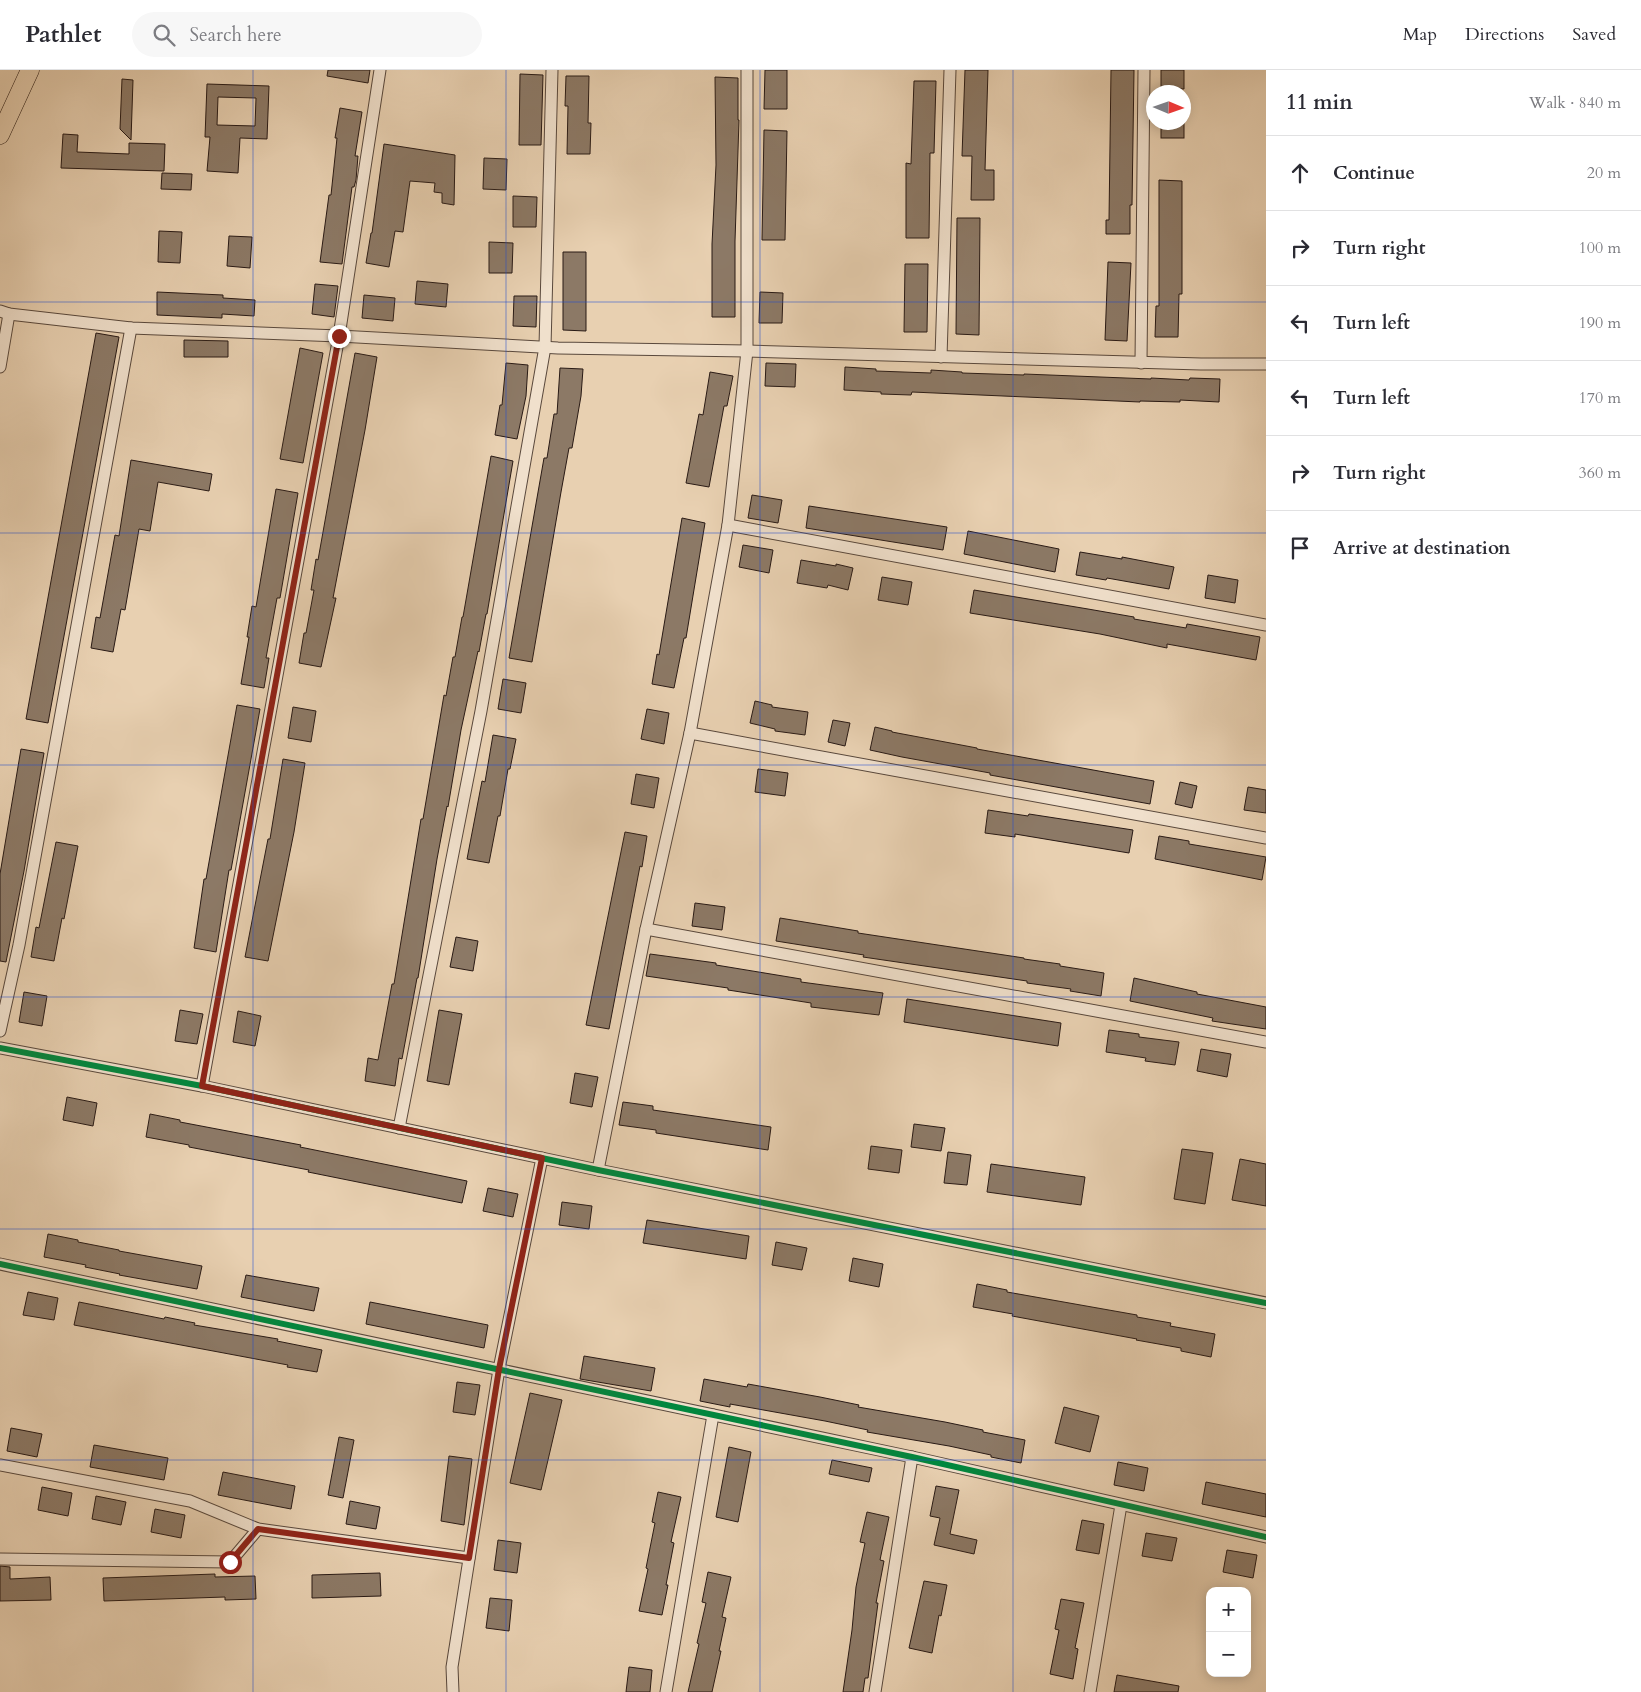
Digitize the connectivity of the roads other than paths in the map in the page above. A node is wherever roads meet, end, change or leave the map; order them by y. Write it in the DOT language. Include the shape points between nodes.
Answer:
graph roads {
  1 [pos="30,70"];
  2 [pos="380,70"];
  3 [pos="552,70"];
  4 [pos="746,70"];
  5 [pos="950,70"];
  6 [pos="1144,70"];
  7 [pos="0,135"];
  8 [pos="4,312"];
  9 [pos="131,328"];
  10 [pos="339,336"];
  11 [pos="545,347"];
  12 [pos="747,351"];
  13 [pos="941,357"];
  14 [pos="1141,363"];
  15 [pos="1266,364"];
  16 [pos="0,367"];
  17 [pos="728,525"];
  18 [pos="1266,625"];
  19 [pos="690,733"];
  20 [pos="1266,838"];
  21 [pos="646,929"];
  22 [pos="0,1031"];
  23 [pos="1266,1042"];
  24 [pos="0,1048"];
  25 [pos="202,1086"];
  26 [pos="399,1128"];
  27 [pos="542,1158"];
  28 [pos="598,1170"];
  29 [pos="0,1264"];
  30 [pos="1266,1303"];
  31 [pos="499,1369"];
  32 [pos="713,1416"];
  33 [pos="912,1457"];
  34 [pos="0,1465"];
  35 [pos="1121,1505"];
  36 [pos="258,1529"];
  37 [pos="1266,1537"];
  38 [pos="469,1558"];
  39 [pos="0,1559"];
  40 [pos="453,1692"];
  41 [pos="666,1692"];
  42 [pos="875,1692"];
  43 [pos="1090,1692"];
  1 -- 7 [label="main road"];
  2 -- 10 [label="street"];
  3 -- 11 [label="street"];
  4 -- 12 [label="street"];
  5 -- 13 [label="street"];
  6 -- 14 [label="street"];
  8 -- 9 [label="street"];
  8 -- 16 [label="street"];
  9 -- 10 [label="street"];
  9 -- 22 [label="street" via="19,946"];
  10 -- 11 [label="street"];
  10 -- 25 [label="street"];
  11 -- 12 [label="street"];
  11 -- 26 [label="street" via="481,711"];
  12 -- 13 [label="street"];
  12 -- 17 [label="street"];
  13 -- 14 [label="street"];
  14 -- 15 [label="street"];
  17 -- 18 [label="street"];
  17 -- 19 [label="street"];
  19 -- 20 [label="street"];
  19 -- 21 [label="street"];
  21 -- 23 [label="street"];
  21 -- 28 [label="street"];
  24 -- 25 [label="street"];
  25 -- 26 [label="street"];
  26 -- 27 [label="street"];
  27 -- 28 [label="street"];
  27 -- 31 [label="street"];
  28 -- 30 [label="street"];
  29 -- 31 [label="street"];
  31 -- 32 [label="street"];
  31 -- 38 [label="street"];
  32 -- 33 [label="street"];
  32 -- 41 [label="street"];
  33 -- 35 [label="street"];
  33 -- 42 [label="street"];
  34 -- 36 [label="street" via="190,1501"];
  35 -- 37 [label="street"];
  35 -- 43 [label="street"];
  36 -- 38 [label="street"];
  36 -- 39 [label="street" via="230,1562"];
  38 -- 40 [label="street" via="452,1667"];
}
